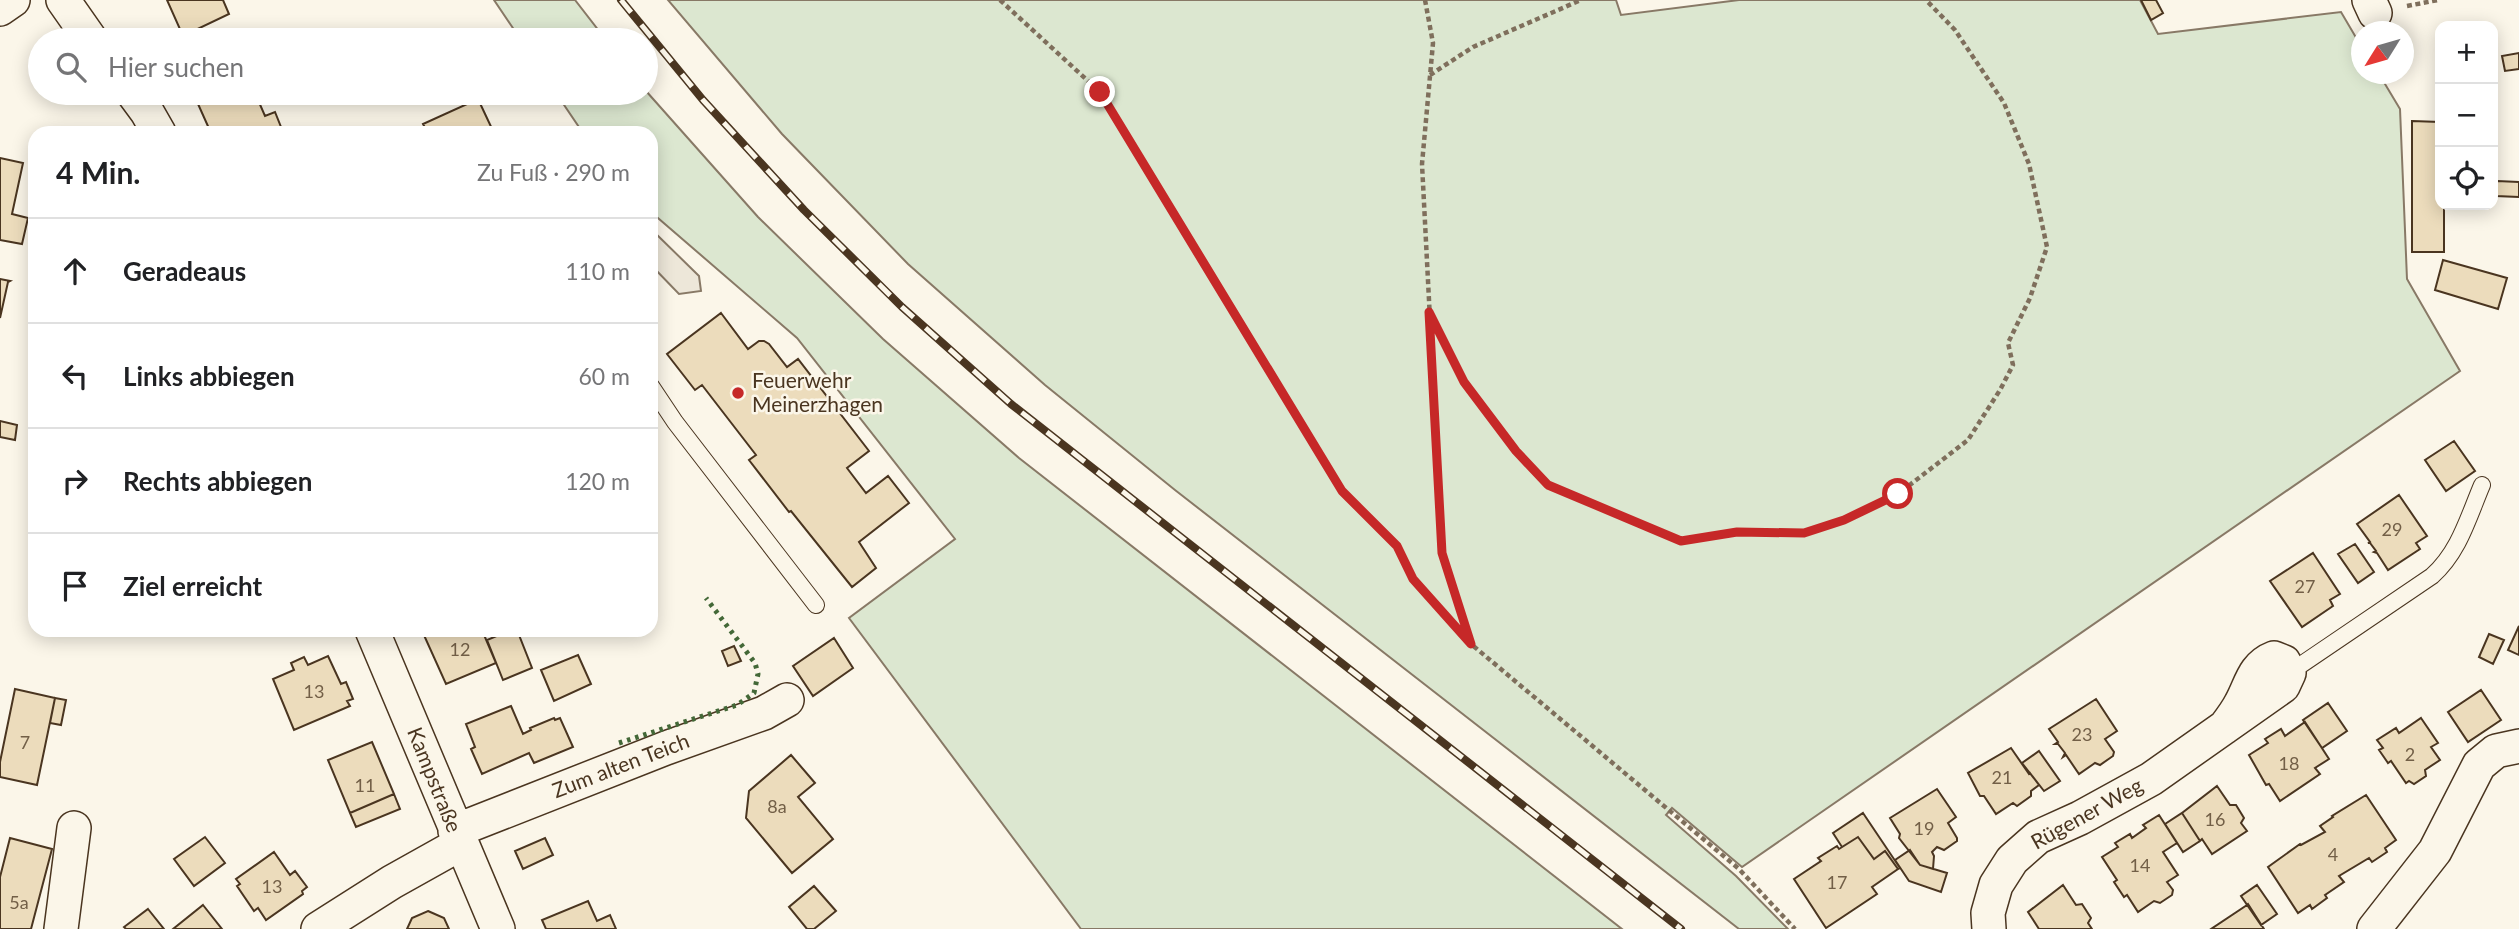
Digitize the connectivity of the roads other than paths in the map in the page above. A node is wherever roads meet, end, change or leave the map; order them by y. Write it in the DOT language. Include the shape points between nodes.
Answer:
graph roads {
  1 [pos="13,0"];
  2 [pos="63,0"];
  3 [pos="0,9"];
  4 [pos="83,28"];
  5 [pos="141,105"];
  6 [pos="155,126"];
  7 [pos="658,396"];
  8 [pos="2482,485"];
  9 [pos="816,605"];
  10 [pos="375,637"];
  11 [pos="2289,673"];
  12 [pos="786,700"];
  13 [pos="2519,746"];
  14 [pos="74,828"];
  15 [pos="458,837"];
  16 [pos="61,929"];
  17 [pos="318,929"];
  18 [pos="498,929"];
  19 [pos="1989,929"];
  20 [pos="2374,929"];
  1 -- 3 [label="street"];
  2 -- 4 [label="street"];
  5 -- 6 [label="street"];
  7 -- 9 [label="lane"];
  8 -- 11 [label="lane, Rügener Weg" via="2445,564"];
  10 -- 15 [label="street, Kampstraße"];
  11 -- 19 [label="street, Rügener Weg" via="2283,686 2151,779 2038,837 2012,860 1996,885 1988,913"];
  12 -- 15 [label="street, Zum alten Teich" via="764,713 667,748"];
  13 -- 20 [label="street" via="2496,751 2479,765 2435,851"];
  14 -- 16 [label="street"];
  15 -- 17 [label="street, Zum alten Teich"];
  15 -- 18 [label="street, Kampstraße"];
}
